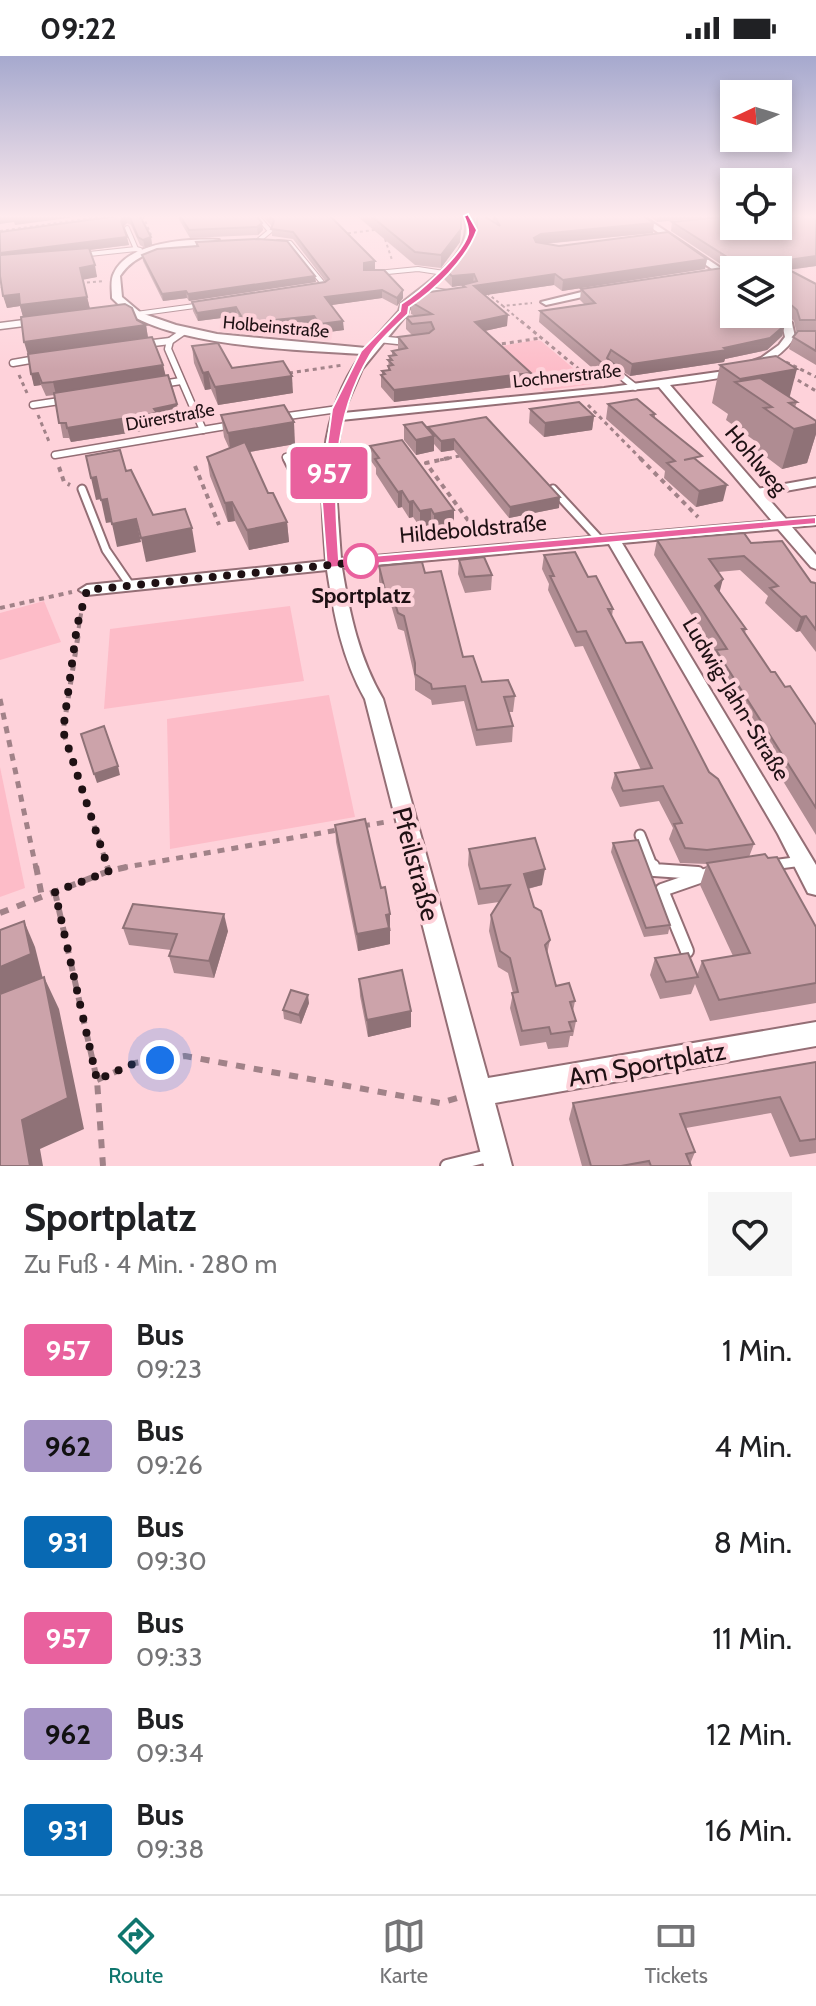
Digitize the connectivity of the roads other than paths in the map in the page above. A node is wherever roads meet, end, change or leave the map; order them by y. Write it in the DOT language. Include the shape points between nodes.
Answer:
graph roads {
  1 [pos="121,268"];
  2 [pos="310,268"];
  3 [pos="448,268"];
  4 [pos="710,268"];
  5 [pos="444,273"];
  6 [pos="718,273"];
  7 [pos="368,275"];
  8 [pos="703,275"];
  9 [pos="309,288"];
  10 [pos="427,289"];
  11 [pos="610,289"];
  12 [pos="461,291"];
  13 [pos="564,296"];
  14 [pos="546,302"];
  15 [pos="212,303"];
  16 [pos="583,310"];
  17 [pos="114,311"];
  18 [pos="132,312"];
  19 [pos="43,321"];
  20 [pos="0,326"];
  21 [pos="790,328"];
  22 [pos="183,332"];
  23 [pos="378,339"];
  24 [pos="170,341"];
  25 [pos="415,341"];
  26 [pos="139,345"];
  27 [pos="366,351"];
  28 [pos="45,358"];
  29 [pos="13,363"];
  30 [pos="611,368"];
  31 [pos="181,381"];
  32 [pos="663,384"];
  33 [pos="152,386"];
  34 [pos="635,387"];
  35 [pos="78,398"];
  36 [pos="33,405"];
  37 [pos="337,413"];
  38 [pos="275,418"];
  39 [pos="246,423"];
  40 [pos="203,430"];
  41 [pos="55,455"];
  42 [pos="286,457"];
  43 [pos="329,478"];
  44 [pos="816,482"];
  45 [pos="552,488"];
  46 [pos="82,489"];
  47 [pos="754,493"];
  48 [pos="816,521"];
  49 [pos="782,524"];
  50 [pos="606,540"];
  51 [pos="332,564"];
  52 [pos="816,564"];
  53 [pos="130,585"];
  54 [pos="87,590"];
  55 [pos="640,835"];
  56 [pos="803,861"];
  57 [pos="760,866"];
  58 [pos="717,872"];
  59 [pos="703,874"];
  60 [pos="816,886"];
  61 [pos="687,951"];
  62 [pos="816,1034"];
  63 [pos="477,1093"];
  64 [pos="496,1160"];
  65 [pos="447,1166"];
  1 -- 18 [label="street" via="114,279 115,293"];
  2 -- 9 [label="lane, Holbeinstraße" via="325,286"];
  3 -- 5 [label="street"];
  4 -- 6 [label="street"];
  5 -- 7 [label="lane" via="418,269"];
  5 -- 10 [label="street"];
  6 -- 8 [label="street"];
  10 -- 12 [label="lane"];
  10 -- 23 [label="street" via="404,306"];
  11 -- 13 [label="street"];
  13 -- 14 [label="street"];
  13 -- 16 [label="street"];
  15 -- 18 [label="lane, Holbeinstraße"];
  17 -- 18 [label="lane, Holbeinstraße"];
  18 -- 22 [label="street, Holbeinstraße"];
  19 -- 20 [label="lane"];
  21 -- 32 [label="street, Lochnerstraße" via="796,337 753,367"];
  22 -- 24 [label="lane"];
  22 -- 27 [label="street, Holbeinstraße"];
  23 -- 25 [label="lane"];
  23 -- 27 [label="street"];
  24 -- 26 [label="lane"];
  24 -- 31 [label="lane" via="168,349"];
  27 -- 37 [label="street"];
  28 -- 29 [label="lane"];
  30 -- 34 [label="lane"];
  31 -- 33 [label="lane, Dürerstraße"];
  31 -- 40 [label="lane"];
  32 -- 34 [label="street, Lochnerstraße"];
  32 -- 47 [label="street, Hohlweg"];
  34 -- 37 [label="street, Lochnerstraße"];
  35 -- 36 [label="lane"];
  37 -- 38 [label="lane"];
  37 -- 43 [label="street"];
  39 -- 40 [label="lane, Dürerstraße"];
  40 -- 41 [label="lane, Dürerstraße"];
  42 -- 43 [label="lane" via="295,474"];
  43 -- 51 [label="street"];
  44 -- 47 [label="lane"];
  45 -- 50 [label="lane"];
  46 -- 53 [label="lane" via="106,550"];
  47 -- 49 [label="street, Hohlweg"];
  48 -- 49 [label="street, Hildeboldstraße"];
  49 -- 50 [label="street, Hildeboldstraße"];
  49 -- 52 [label="street, Hohlweg"];
  50 -- 51 [label="street, Hildeboldstraße"];
  50 -- 56 [label="street, Ludwig-Jahn-Straße"];
  51 -- 53 [label="street, Hildeboldstraße"];
  51 -- 63 [label="street, Pfeilstraße" via="361,683 374,699"];
  53 -- 54 [label="street, Hildeboldstraße"];
  55 -- 59 [label="lane" via="654,870"];
  56 -- 57 [label="lane"];
  56 -- 60 [label="street, Ludwig-Jahn-Straße"];
  58 -- 59 [label="lane"];
  59 -- 61 [label="lane" via="662,890"];
  62 -- 63 [label="street, Am Sportplatz"];
  63 -- 64 [label="street, Pfeilstraße"];
  64 -- 65 [label="lane"];
}
